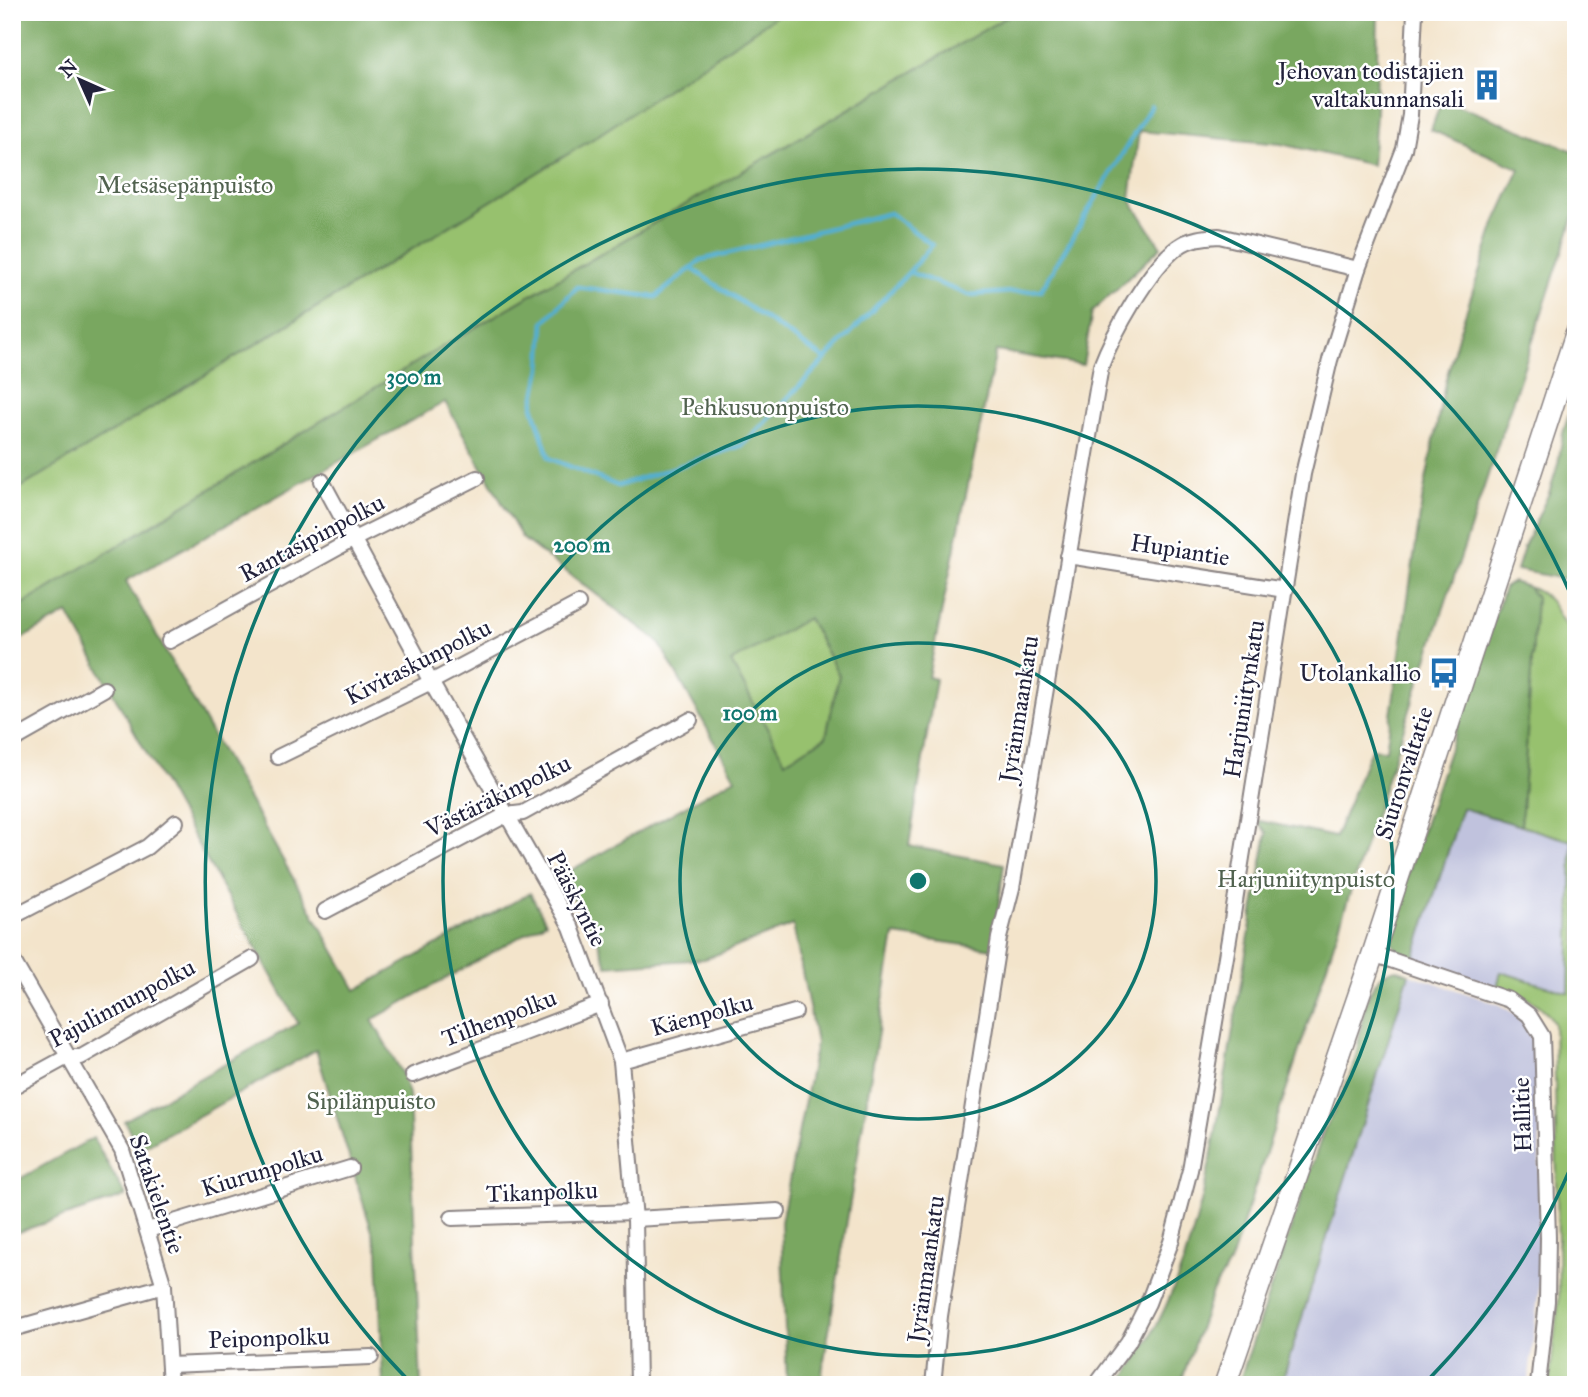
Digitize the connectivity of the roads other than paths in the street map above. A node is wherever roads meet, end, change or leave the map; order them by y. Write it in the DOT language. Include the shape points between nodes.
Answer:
graph roads {
  1 [pos="1415,12"];
  2 [pos="1358,269"];
  3 [pos="1576,334"];
  4 [pos="477,478"];
  5 [pos="322,481"];
  6 [pos="352,540"];
  7 [pos="1068,556"];
  8 [pos="1285,590"];
  9 [pos="578,604"];
  10 [pos="169,640"];
  11 [pos="431,682"];
  12 [pos="104,689"];
  13 [pos="690,720"];
  14 [pos="12,741"];
  15 [pos="278,757"];
  16 [pos="506,815"];
  17 [pos="176,822"];
  18 [pos="325,911"];
  19 [pos="12,917"];
  20 [pos="1373,954"];
  21 [pos="12,959"];
  22 [pos="252,959"];
  23 [pos="601,1004"];
  24 [pos="795,1012"];
  25 [pos="67,1057"];
  26 [pos="621,1061"];
  27 [pos="413,1075"];
  28 [pos="12,1087"];
  29 [pos="350,1168"];
  30 [pos="778,1211"];
  31 [pos="634,1215"];
  32 [pos="452,1217"];
  33 [pos="148,1230"];
  34 [pos="164,1286"];
  35 [pos="12,1329"];
  36 [pos="371,1357"];
  37 [pos="169,1364"];
  38 [pos="170,1385"];
  39 [pos="638,1385"];
  40 [pos="933,1385"];
  41 [pos="1096,1385"];
  42 [pos="1225,1385"];
  43 [pos="1538,1385"];
  1 -- 2 [label="street, Harjuniitynkatu" via="1404,149"];
  2 -- 7 [label="street, Jyränmaankatu" via="1219,236 1197,237 1177,248 1129,310 1101,366"];
  2 -- 8 [label="street, Harjuniitynkatu" via="1303,474"];
  3 -- 20 [label="main road, Siuronvaltatie"];
  4 -- 6 [label="street, Rantasipinpolku"];
  5 -- 6 [label="street, Pääskyntie"];
  6 -- 10 [label="street, Rantasipinpolku"];
  6 -- 11 [label="street, Pääskyntie"];
  7 -- 8 [label="street, Hupiantie"];
  7 -- 40 [label="street, Jyränmaankatu" via="1014,880 999,938"];
  8 -- 41 [label="street, Harjuniitynkatu" via="1190,1170 1148,1304 1128,1342"];
  9 -- 11 [label="street, Kivitaskunpolku"];
  11 -- 15 [label="street, Kivitaskunpolku"];
  11 -- 16 [label="street, Pääskyntie"];
  12 -- 14 [label="street"];
  13 -- 16 [label="street, Västäräkinpolku" via="523,813"];
  16 -- 18 [label="street, Västäräkinpolku"];
  16 -- 23 [label="street, Pääskyntie" via="570,927"];
  17 -- 19 [label="street" via="147,846"];
  20 -- 42 [label="main road, Siuronvaltatie"];
  20 -- 43 [label="street, Hallitie" via="1509,1000 1529,1015 1542,1036 1548,1238"];
  21 -- 25 [label="street, Satakielentie"];
  22 -- 25 [label="street, Pajulinnunpolku" via="80,1057"];
  23 -- 26 [label="street, Pääskyntie"];
  23 -- 27 [label="street, Tilhenpolku"];
  24 -- 26 [label="street, Käenpolku"];
  25 -- 28 [label="street, Pajulinnunpolku"];
  25 -- 33 [label="street, Satakielentie" via="122,1150"];
  26 -- 31 [label="street, Pääskyntie"];
  29 -- 33 [label="street, Kiurunpolku"];
  30 -- 31 [label="street, Tikanpolku"];
  31 -- 32 [label="street, Tikanpolku"];
  31 -- 39 [label="street, Pääskyntie"];
  33 -- 34 [label="street, Satakielentie"];
  34 -- 35 [label="street"];
  34 -- 37 [label="street, Satakielentie"];
  36 -- 37 [label="street, Peiponpolku"];
  37 -- 38 [label="street, Satakielentie"];
}
